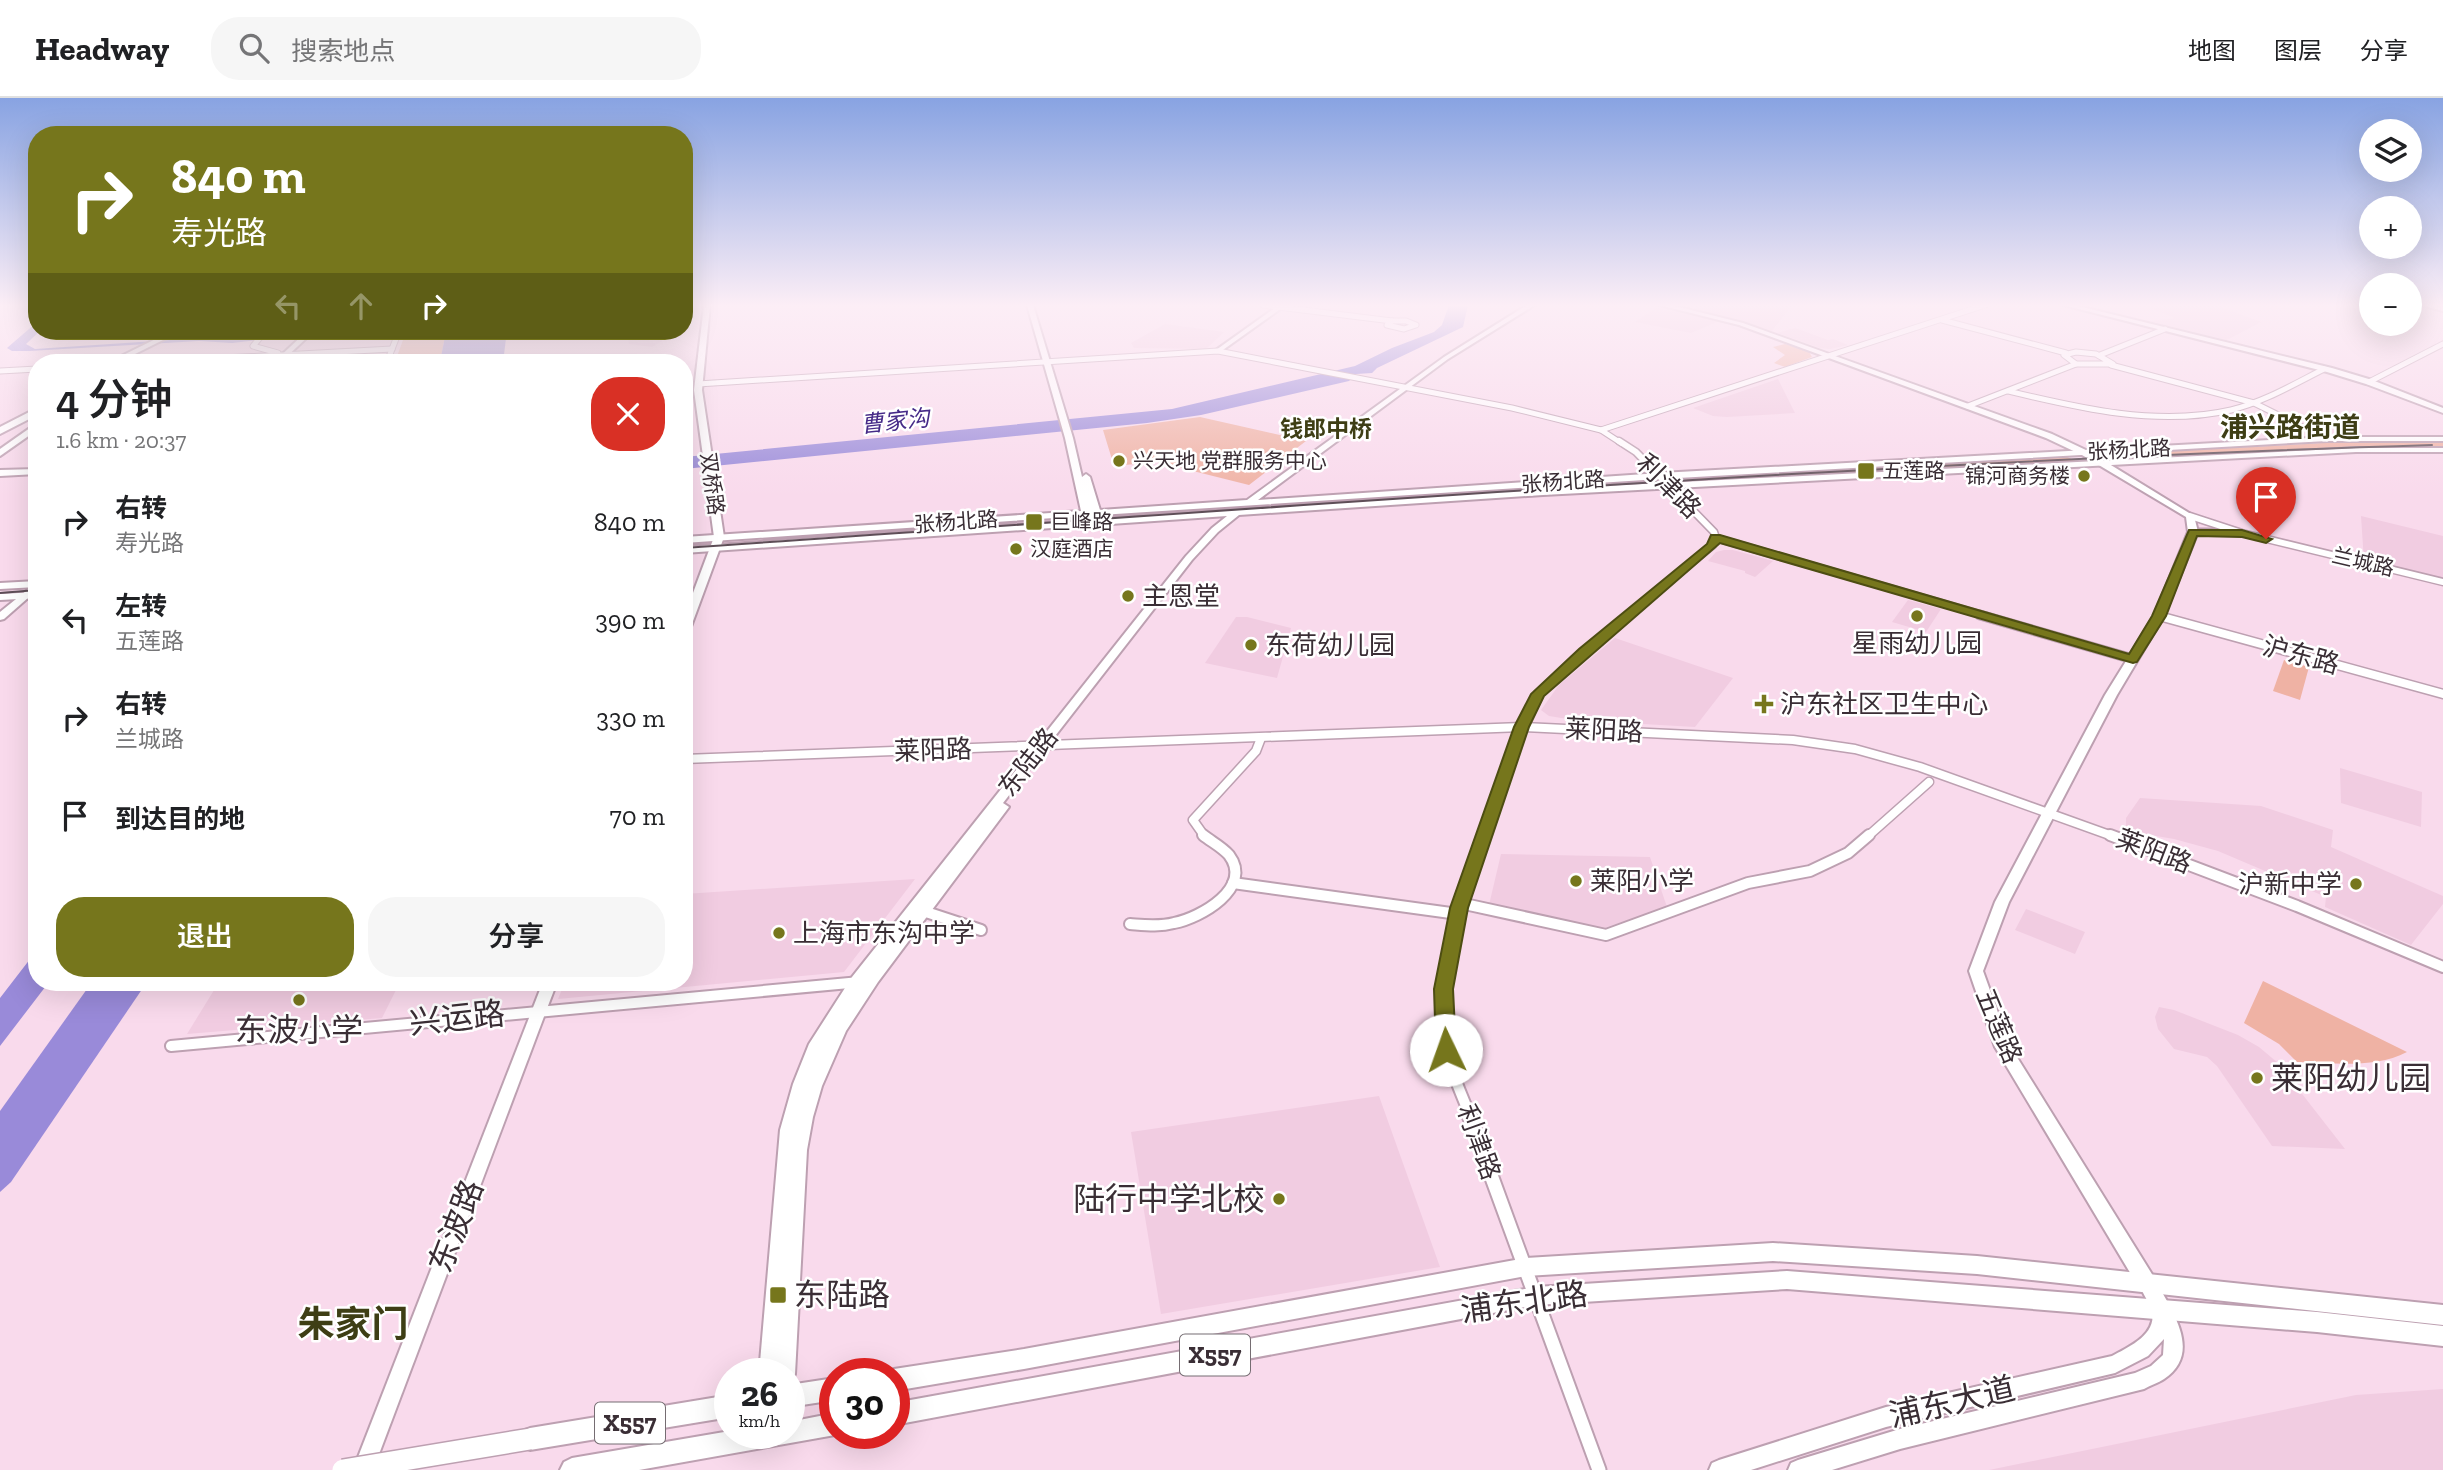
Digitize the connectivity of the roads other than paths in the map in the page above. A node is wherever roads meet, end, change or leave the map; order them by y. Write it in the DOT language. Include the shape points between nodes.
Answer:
graph roads {
  1 [pos="28,369"];
  2 [pos="700,369"];
  3 [pos="927,369"];
  4 [pos="1051,369"];
  5 [pos="1309,369"];
  6 [pos="1433,369"];
  7 [pos="1437,369"];
  8 [pos="1790,369"];
  9 [pos="1867,369"];
  10 [pos="2061,369"];
  11 [pos="2126,369"];
  12 [pos="2324,369"];
  13 [pos="2394,369"];
  14 [pos="0,371"];
  15 [pos="2369,382"];
  16 [pos="698,384"];
  17 [pos="1409,388"];
  18 [pos="2008,391"];
  19 [pos="2254,403"];
  20 [pos="1968,406"];
  21 [pos="2443,411"];
  22 [pos="1064,412"];
  23 [pos="28,416"];
  24 [pos="1601,429"];
  25 [pos="0,431"];
  26 [pos="28,433"];
  27 [pos="1072,438"];
  28 [pos="2327,439"];
  29 [pos="2443,439"];
  30 [pos="707,447"];
  31 [pos="2443,450"];
  32 [pos="0,453"];
  33 [pos="2085,453"];
  34 [pos="2102,463"];
  35 [pos="28,470"];
  36 [pos="0,472"];
  37 [pos="1660,476"];
  38 [pos="1671,486"];
  39 [pos="1248,506"];
  40 [pos="1092,516"];
  41 [pos="2190,516"];
  42 [pos="2193,532"];
  43 [pos="2242,533"];
  44 [pos="1716,538"];
  45 [pos="693,541"];
  46 [pos="718,543"];
  47 [pos="693,548"];
  48 [pos="2443,582"];
  49 [pos="28,584"];
  50 [pos="0,586"];
  51 [pos="28,592"];
  52 [pos="24,596"];
  53 [pos="28,596"];
  54 [pos="0,597"];
  55 [pos="693,608"];
  56 [pos="2159,616"];
  57 [pos="0,617"];
  58 [pos="2133,659"];
  59 [pos="2443,694"];
  60 [pos="1522,727"];
  61 [pos="1261,738"];
  62 [pos="1046,745"];
  63 [pos="693,759"];
  64 [pos="1929,782"];
  65 [pos="2050,811"];
  66 [pos="1233,883"];
  67 [pos="1459,908"];
  68 [pos="923,911"];
  69 [pos="1130,924"];
  70 [pos="981,930"];
  71 [pos="2443,967"];
  72 [pos="862,982"];
  73 [pos="547,991"];
  74 [pos="540,1010"];
  75 [pos="171,1046"];
  76 [pos="1526,1267"];
  77 [pos="2148,1285"];
  78 [pos="1536,1296"];
  79 [pos="2161,1310"];
  80 [pos="2443,1315"];
  81 [pos="2443,1336"];
  82 [pos="770,1358"];
  83 [pos="786,1358"];
  84 [pos="910,1377"];
  85 [pos="714,1409"];
  86 [pos="910,1411"];
  87 [pos="714,1445"];
  88 [pos="343,1470"];
  89 [pos="363,1470"];
  90 [pos="572,1470"];
  91 [pos="1600,1470"];
  92 [pos="1719,1470"];
  93 [pos="1798,1470"];
  1 -- 14 [label="street"];
  2 -- 16 [label="main road, 双桥路"];
  3 -- 16 [label="street, 利津路"];
  4 -- 22 [label="main road"];
  5 -- 17 [label="street, 利津路"];
  6 -- 17 [label="main road, 东陆路"];
  7 -- 17 [label="main road, 东陆路"];
  8 -- 24 [label="street"];
  9 -- 20 [label="main road"];
  10 -- 18 [label="street"];
  11 -- 19 [label="street"];
  12 -- 15 [label="main road"];
  12 -- 19 [label="street"];
  13 -- 15 [label="street"];
  15 -- 21 [label="main road"];
  16 -- 30 [label="main road, 双桥路"];
  17 -- 24 [label="street, 利津路"];
  17 -- 39 [label="main road, 东陆路"];
  18 -- 19 [label="street" via="2075,406 2158,415 2218,412"];
  18 -- 20 [label="street"];
  19 -- 28 [label="street"];
  20 -- 33 [label="main road"];
  22 -- 27 [label="main road"];
  23 -- 25 [label="main road"];
  24 -- 37 [label="street, 利津路" via="1636,452"];
  26 -- 32 [label="main road"];
  27 -- 40 [label="main road"];
  28 -- 29 [label="main road, 张杨北路"];
  28 -- 33 [label="main road, 张杨北路"];
  30 -- 46 [label="main road, 双桥路"];
  31 -- 34 [label="main road, 张杨北路"];
  33 -- 34 [label="main road"];
  33 -- 37 [label="main road, 张杨北路"];
  34 -- 38 [label="main road, 张杨北路"];
  34 -- 41 [label="main road"];
  35 -- 36 [label="main road"];
  37 -- 38 [label="street, 利津路"];
  37 -- 39 [label="main road, 张杨北路"];
  38 -- 39 [label="main road, 张杨北路"];
  38 -- 44 [label="street, 利津路"];
  39 -- 40 [label="main road, 张杨北路"];
  39 -- 40 [label="main road, 张杨北路"];
  39 -- 62 [label="main road, 东陆路" via="1189,558"];
  40 -- 46 [label="main road, 张杨北路"];
  41 -- 42 [label="main road"];
  41 -- 43 [label="street, 兰城路"];
  42 -- 43 [label="street, 兰城路"];
  42 -- 56 [label="main road, 五莲路"];
  43 -- 48 [label="street, 兰城路"];
  44 -- 58 [label="street"];
  44 -- 60 [label="street, 利津路" via="1544,688"];
  45 -- 46 [label="main road, 张杨北路"];
  46 -- 47 [label="main road, 张杨北路"];
  46 -- 55 [label="main road"];
  49 -- 50 [label="main road"];
  51 -- 52 [label="main road"];
  52 -- 53 [label="main road"];
  52 -- 54 [label="main road"];
  52 -- 57 [label="main road"];
  56 -- 58 [label="main road, 五莲路"];
  56 -- 59 [label="street, 沪东路"];
  58 -- 65 [label="main road, 五莲路"];
  60 -- 61 [label="street, 莱阳路"];
  60 -- 65 [label="street, 莱阳路" via="1793,740 1855,749"];
  60 -- 67 [label="street, 利津路"];
  61 -- 62 [label="street, 莱阳路"];
  61 -- 66 [label="street" via="1256,751 1193,820 1195,829 1232,859"];
  62 -- 63 [label="street, 莱阳路"];
  62 -- 68 [label="main road, 东陆路"];
  62 -- 72 [label="main road, 东陆路"];
  64 -- 67 [label="street" via="1848,853 1810,871 1748,883 1606,935"];
  65 -- 71 [label="street, 莱阳路"];
  65 -- 77 [label="main road, 五莲路" via="2002,902 1976,971 2003,1047"];
  66 -- 67 [label="street"];
  66 -- 69 [label="street" via="1202,914 1178,923"];
  67 -- 76 [label="street, 利津路" via="1443,989 1446,1050"];
  68 -- 70 [label="street"];
  68 -- 72 [label="main road, 东陆路"];
  72 -- 74 [label="street, 兴运路"];
  72 -- 82 [label="main road, 东陆路" via="817,1044 791,1118"];
  72 -- 83 [label="main road, 东陆路" via="830,1045 804,1118"];
  73 -- 74 [label="main road, 东波路"];
  74 -- 75 [label="street, 兴运路"];
  74 -- 89 [label="main road, 东波路"];
  76 -- 77 [label="main road, 浦东北路" via="1773,1252 1977,1265"];
  76 -- 78 [label="street, 利津路"];
  76 -- 84 [label="main road, 浦东北路 / X557"];
  77 -- 79 [label="main road, 浦东大道"];
  77 -- 80 [label="main road"];
  78 -- 79 [label="main road, 浦东北路" via="1787,1280"];
  78 -- 86 [label="main road, 浦东北路 / X557"];
  78 -- 91 [label="street, 利津路"];
  79 -- 81 [label="main road"];
  79 -- 92 [label="main road, 浦东大道" via="2160,1328 2150,1341 2115,1364 1886,1417"];
  79 -- 93 [label="main road, 浦东大道" via="2174,1337 2172,1359 2137,1382 1900,1439"];
  85 -- 88 [label="main road, X557, bridge"];
  87 -- 90 [label="main road, X557"];
}
